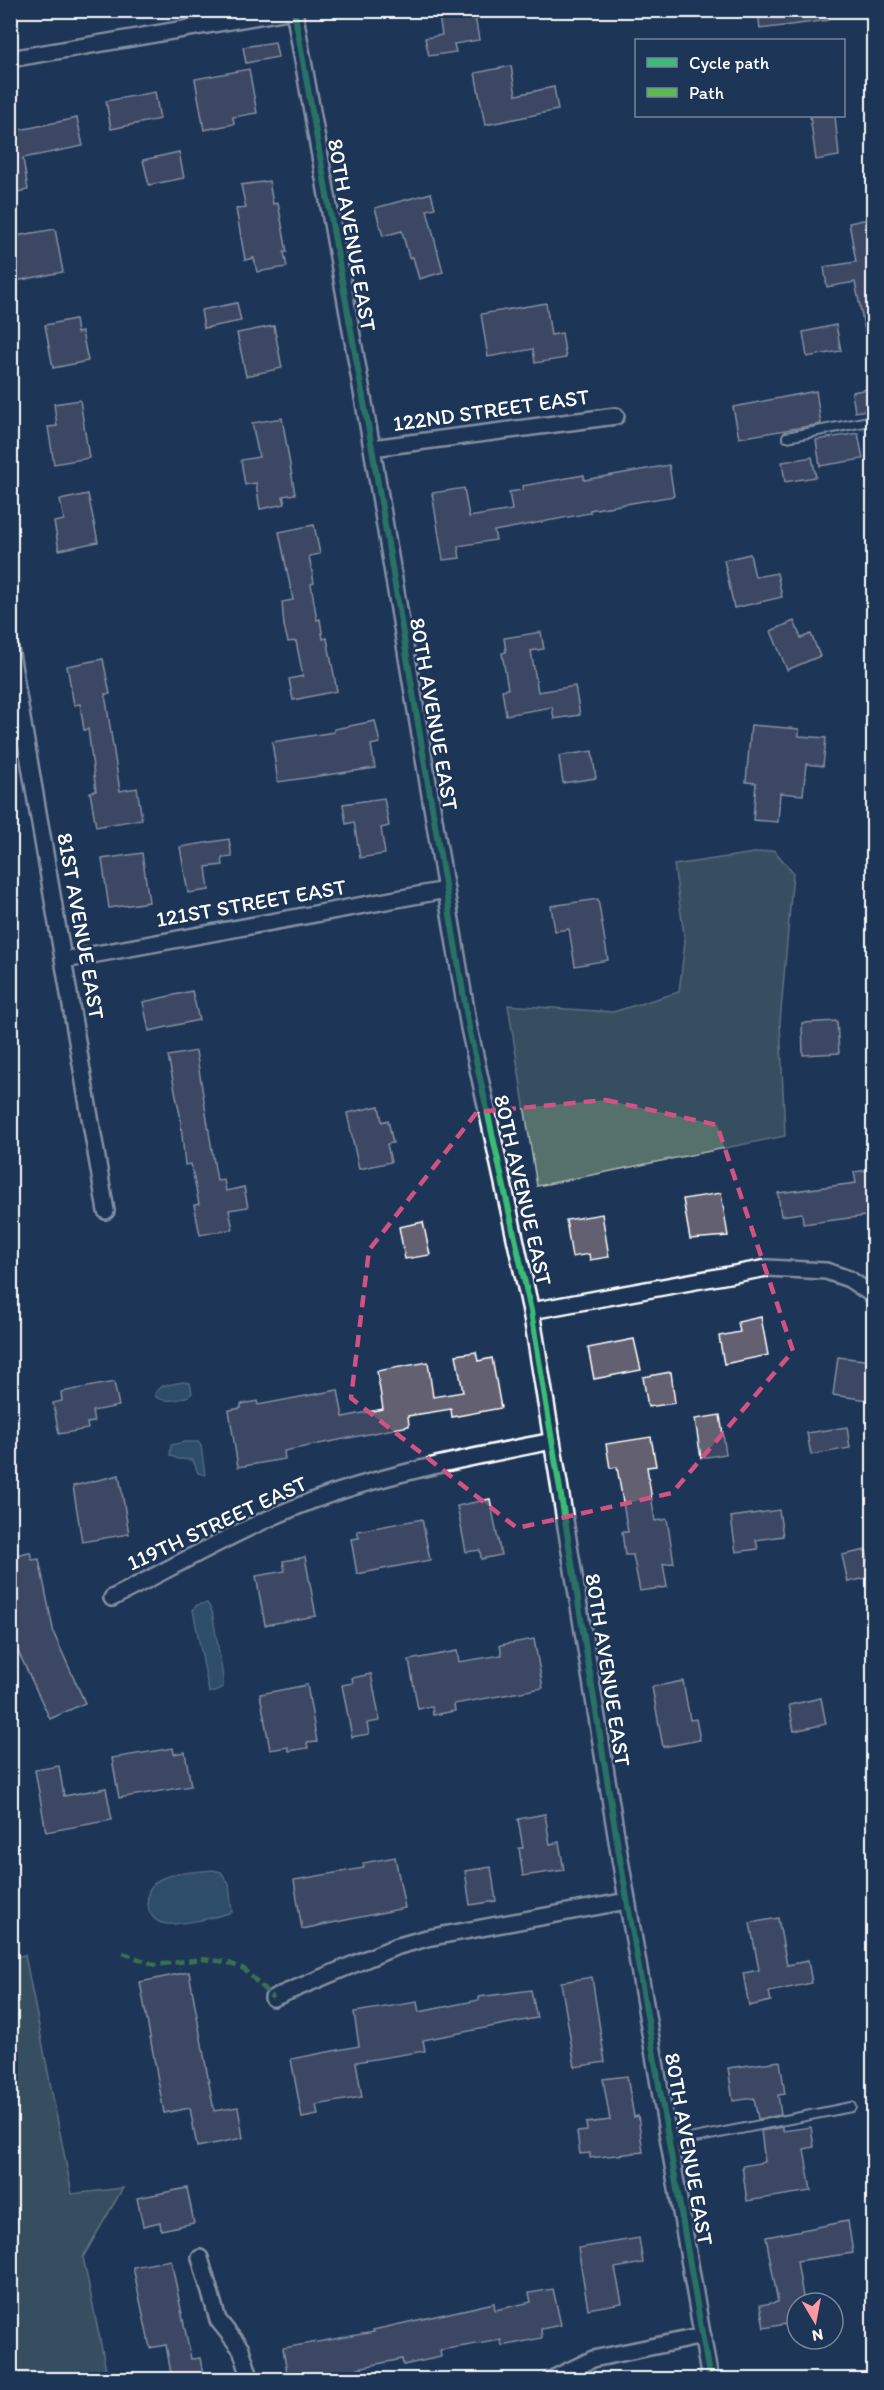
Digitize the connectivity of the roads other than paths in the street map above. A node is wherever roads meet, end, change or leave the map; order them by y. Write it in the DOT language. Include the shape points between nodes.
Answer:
graph roads {
  1 [pos="294,10"];
  2 [pos="10,59"];
  3 [pos="616,416"];
  4 [pos="873,420"];
  5 [pos="787,437"];
  6 [pos="372,448"];
  7 [pos="10,648"];
  8 [pos="446,890"];
  9 [pos="64,960"];
  10 [pos="106,1211"];
  11 [pos="873,1296"];
  12 [pos="531,1311"];
  13 [pos="552,1441"];
  14 [pos="112,1598"];
  15 [pos="627,1902"];
  16 [pos="273,1998"];
  17 [pos="851,2107"];
  18 [pos="669,2143"];
  19 [pos="200,2258"];
  20 [pos="703,2336"];
  21 [pos="251,2379"];
  22 [pos="550,2379"];
  23 [pos="710,2379"];
  1 -- 2 [label="street"];
  1 -- 6 [label="street, 80TH AVENUE EAST"];
  3 -- 6 [label="street, 122ND STREET EAST"];
  4 -- 5 [label="lane"];
  6 -- 8 [label="street, 80TH AVENUE EAST"];
  7 -- 9 [label="street, 81ST AVENUE EAST"];
  8 -- 9 [label="street, 121ST STREET EAST"];
  8 -- 12 [label="street, 80TH AVENUE EAST" via="469,1028"];
  9 -- 10 [label="street, 81ST AVENUE EAST"];
  11 -- 12 [label="street" via="849,1279 826,1272 767,1268"];
  12 -- 13 [label="street, 80TH AVENUE EAST"];
  13 -- 14 [label="street, 119TH STREET EAST" via="393,1475 329,1495 252,1526"];
  13 -- 15 [label="street, 80TH AVENUE EAST"];
  15 -- 16 [label="street" via="427,1938 395,1947"];
  15 -- 18 [label="street, 80TH AVENUE EAST"];
  17 -- 18 [label="lane"];
  18 -- 20 [label="street, 80TH AVENUE EAST"];
  19 -- 21 [label="street" via="218,2320 241,2349"];
  20 -- 22 [label="street" via="593,2359"];
  20 -- 23 [label="street, 80TH AVENUE EAST"];
}
